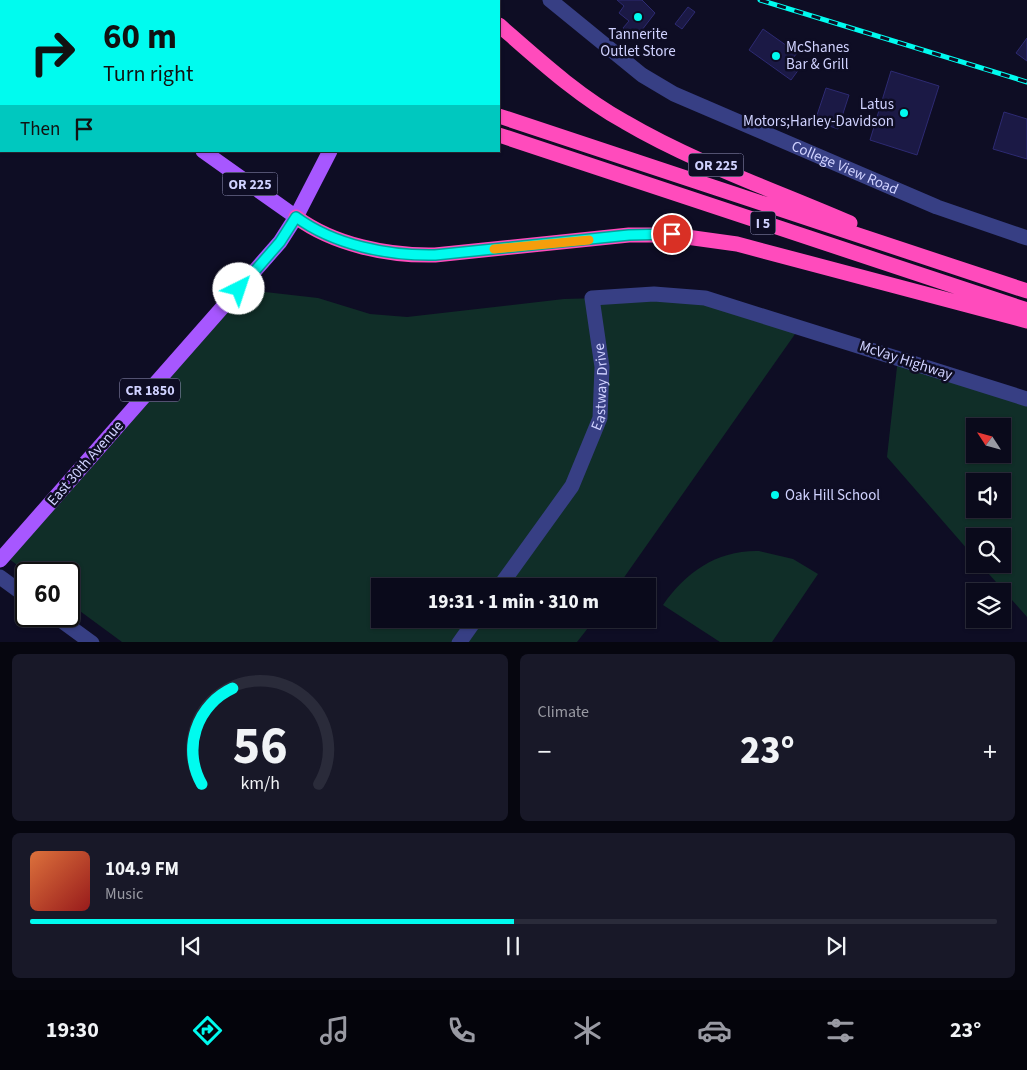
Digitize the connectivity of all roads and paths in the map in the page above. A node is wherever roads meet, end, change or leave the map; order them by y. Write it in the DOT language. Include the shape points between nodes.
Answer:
graph roads {
  1 [pos="550,0"];
  2 [pos="500,26"];
  3 [pos="500,116"];
  4 [pos="500,136"];
  5 [pos="204,152"];
  6 [pos="329,152"];
  7 [pos="296,217"];
  8 [pos="1027,238"];
  9 [pos="954,268"];
  10 [pos="1027,291"];
  11 [pos="1027,310"];
  12 [pos="1027,321"];
  13 [pos="786,322"];
  14 [pos="1027,399"];
  15 [pos="0,560"];
  16 [pos="0,577"];
  17 [pos="506,578"];
  18 [pos="15,588"];
  19 [pos="71,627"];
  20 [pos="469,628"];
  21 [pos="92,642"];
  22 [pos="459,642"];
  1 -- 8 [label="street, College View Road" via="642,75 674,94 936,207"];
  2 -- 9 [label="highway, OR 225" via="583,96 633,127"];
  3 -- 9 [label="highway, I 5"];
  4 -- 11 [label="highway, I 5"];
  5 -- 7 [label="main road, OR 225"];
  6 -- 7 [label="main road, East 30th Avenue"];
  7 -- 12 [label="highway, OR 225" via="312,229 349,242 411,256 629,235 672,234 708,238"];
  7 -- 15 [label="main road, East 30th Avenue / CR 1850" via="280,242"];
  9 -- 10 [label="highway, I 5"];
  13 -- 14 [label="street, McVay Highway"];
  13 -- 17 [label="street, Eastway Drive" via="704,298 654,294 592,298 602,367 600,418 572,486"];
  16 -- 18 [label="street"];
  19 -- 21 [label="street"];
  20 -- 22 [label="street"];
}
